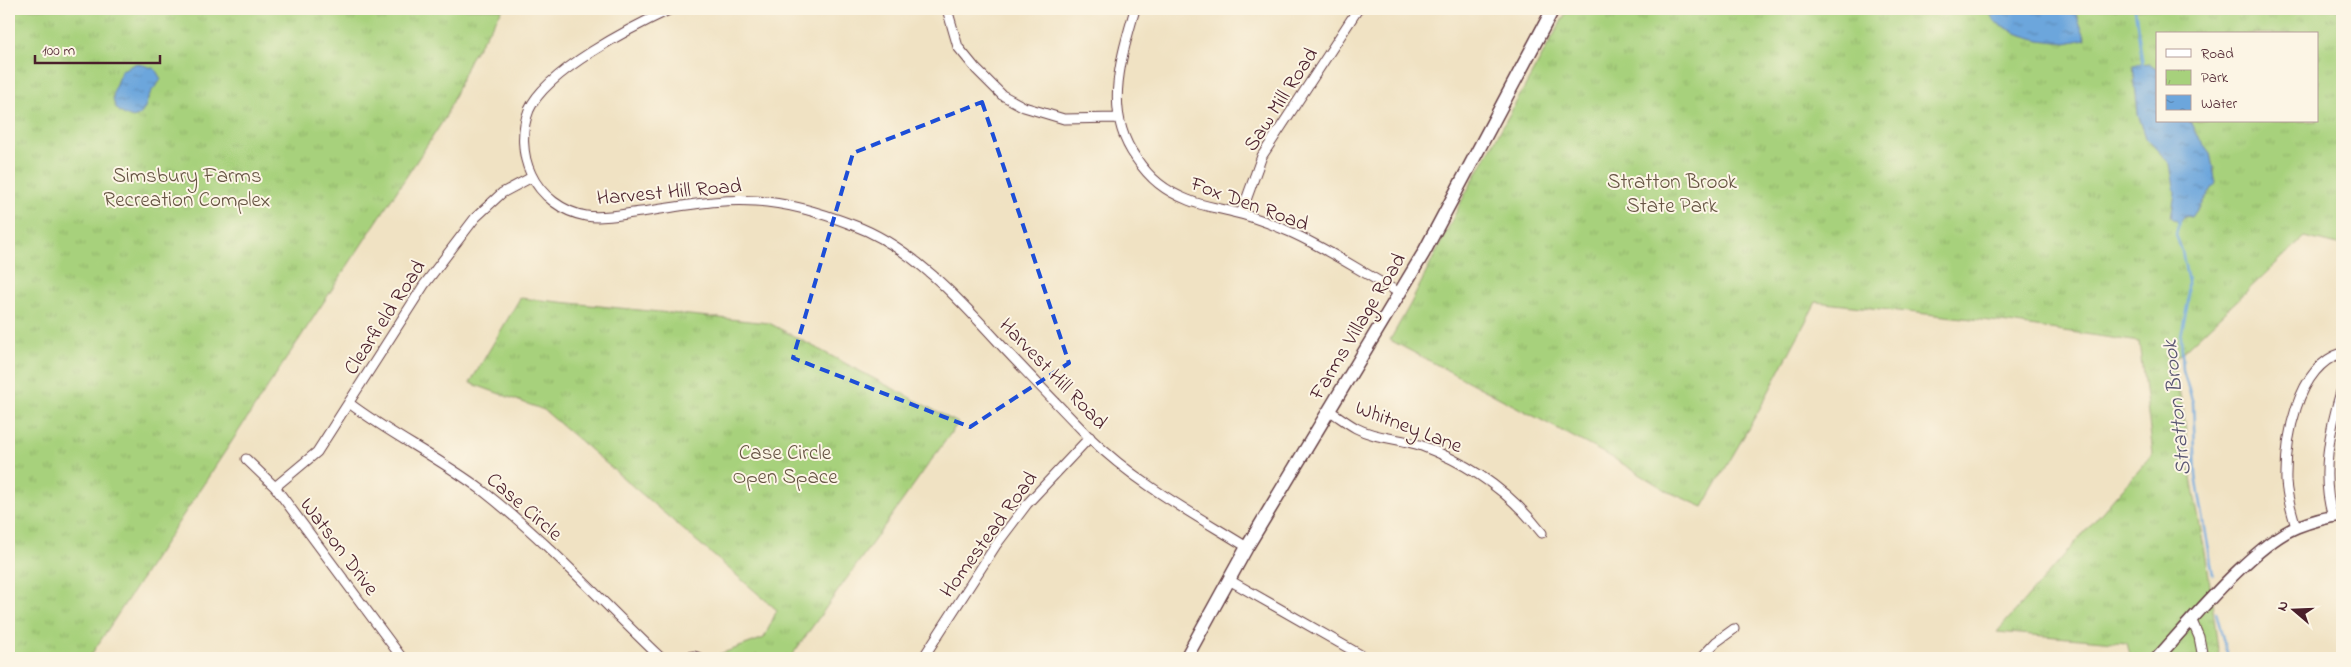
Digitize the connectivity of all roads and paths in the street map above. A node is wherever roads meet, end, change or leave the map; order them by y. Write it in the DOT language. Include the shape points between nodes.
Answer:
graph roads {
  1 [pos="671,9"];
  2 [pos="947,9"];
  3 [pos="1135,9"];
  4 [pos="1358,9"];
  5 [pos="1554,9"];
  6 [pos="1118,118"];
  7 [pos="532,177"];
  8 [pos="1241,214"];
  9 [pos="1400,293"];
  10 [pos="2342,354"];
  11 [pos="2342,388"];
  12 [pos="349,402"];
  13 [pos="1330,411"];
  14 [pos="1090,437"];
  15 [pos="246,459"];
  16 [pos="275,488"];
  17 [pos="2338,516"];
  18 [pos="2296,527"];
  19 [pos="1542,533"];
  20 [pos="1247,547"];
  21 [pos="1229,580"];
  22 [pos="2192,621"];
  23 [pos="1734,629"];
  24 [pos="402,658"];
  25 [pos="660,658"];
  26 [pos="681,658"];
  27 [pos="701,658"];
  28 [pos="923,658"];
  29 [pos="1186,658"];
  30 [pos="1366,658"];
  31 [pos="1701,658"];
  32 [pos="2157,658"];
  33 [pos="2203,658"];
  1 -- 7 [label="street, Harvest Hill Road" via="598,46 543,89 530,108 524,126 523,145"];
  2 -- 6 [label="street" via="958,47 1002,95 1024,107 1064,120"];
  3 -- 6 [label="street, Fox Den Road" via="1120,69"];
  4 -- 8 [label="street, Saw Mill Road" via="1262,156"];
  5 -- 9 [label="main road, Farms Village Road"];
  6 -- 8 [label="street, Fox Den Road" via="1128,147 1146,174 1163,189 1190,201"];
  7 -- 12 [label="street, Clearfield Road" via="502,193 475,218 424,285"];
  7 -- 14 [label="street, Harvest Hill Road" via="557,204 568,211 588,216 713,202 756,201 820,213 858,226 902,252 972,311"];
  8 -- 9 [label="street, Fox Den Road" via="1290,232"];
  9 -- 13 [label="main road, Farms Village Road"];
  10 -- 18 [label="street" via="2333,356 2318,369 2297,401 2286,483"];
  11 -- 17 [label="street" via="2330,441 2327,474 2327,489"];
  12 -- 16 [label="street, Clearfield Road" via="316,452"];
  12 -- 25 [label="street, Case Circle" via="482,490"];
  13 -- 19 [label="street, Whitney Lane" via="1356,429 1421,446 1460,462 1495,485 1528,515"];
  13 -- 20 [label="main road, Farms Village Road"];
  14 -- 20 [label="street, Harvest Hill Road" via="1152,490"];
  14 -- 28 [label="street, Homestead Road" via="1027,504"];
  15 -- 16 [label="street, Watson Drive"];
  16 -- 24 [label="street, Watson Drive"];
  17 -- 18 [label="street"];
  18 -- 22 [label="street" via="2255,556"];
  20 -- 21 [label="main road, Farms Village Road"];
  21 -- 29 [label="main road, Farms Village Road"];
  21 -- 30 [label="street"];
  22 -- 32 [label="street"];
  22 -- 33 [label="street"];
  23 -- 31 [label="street"];
  26 -- 27 [label="street"];
}
